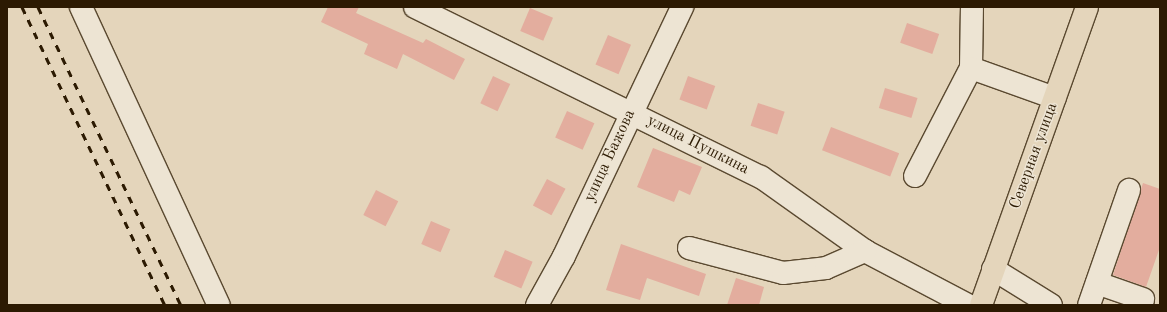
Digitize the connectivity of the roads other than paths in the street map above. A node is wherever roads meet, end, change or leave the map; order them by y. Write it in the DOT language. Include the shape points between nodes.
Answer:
graph roads {
  1 [pos="81,7"];
  2 [pos="415,7"];
  3 [pos="682,7"];
  4 [pos="972,7"];
  5 [pos="1086,7"];
  6 [pos="971,68"];
  7 [pos="1055,98"];
  8 [pos="631,111"];
  9 [pos="915,176"];
  10 [pos="1129,190"];
  11 [pos="689,248"];
  12 [pos="865,251"];
  13 [pos="993,269"];
  14 [pos="1097,283"];
  15 [pos="1143,299"];
  16 [pos="219,305"];
  17 [pos="537,305"];
  18 [pos="968,305"];
  19 [pos="981,305"];
  20 [pos="1051,305"];
  21 [pos="1089,305"];
  1 -- 16 [label="street"];
  2 -- 8 [label="street, улица Пушкина"];
  3 -- 8 [label="street, улица Бажова"];
  4 -- 6 [label="street"];
  5 -- 7 [label="main road, Северная улица"];
  6 -- 7 [label="street"];
  6 -- 9 [label="street"];
  7 -- 13 [label="main road, Северная улица"];
  8 -- 12 [label="street, улица Пушкина" via="761,177"];
  8 -- 17 [label="street, улица Бажова" via="564,256"];
  10 -- 14 [label="street"];
  11 -- 12 [label="street" via="783,273 826,268"];
  12 -- 18 [label="street, улица Пушкина"];
  13 -- 19 [label="main road, Северная улица"];
  13 -- 20 [label="street"];
  14 -- 15 [label="street"];
  14 -- 21 [label="street"];
}
